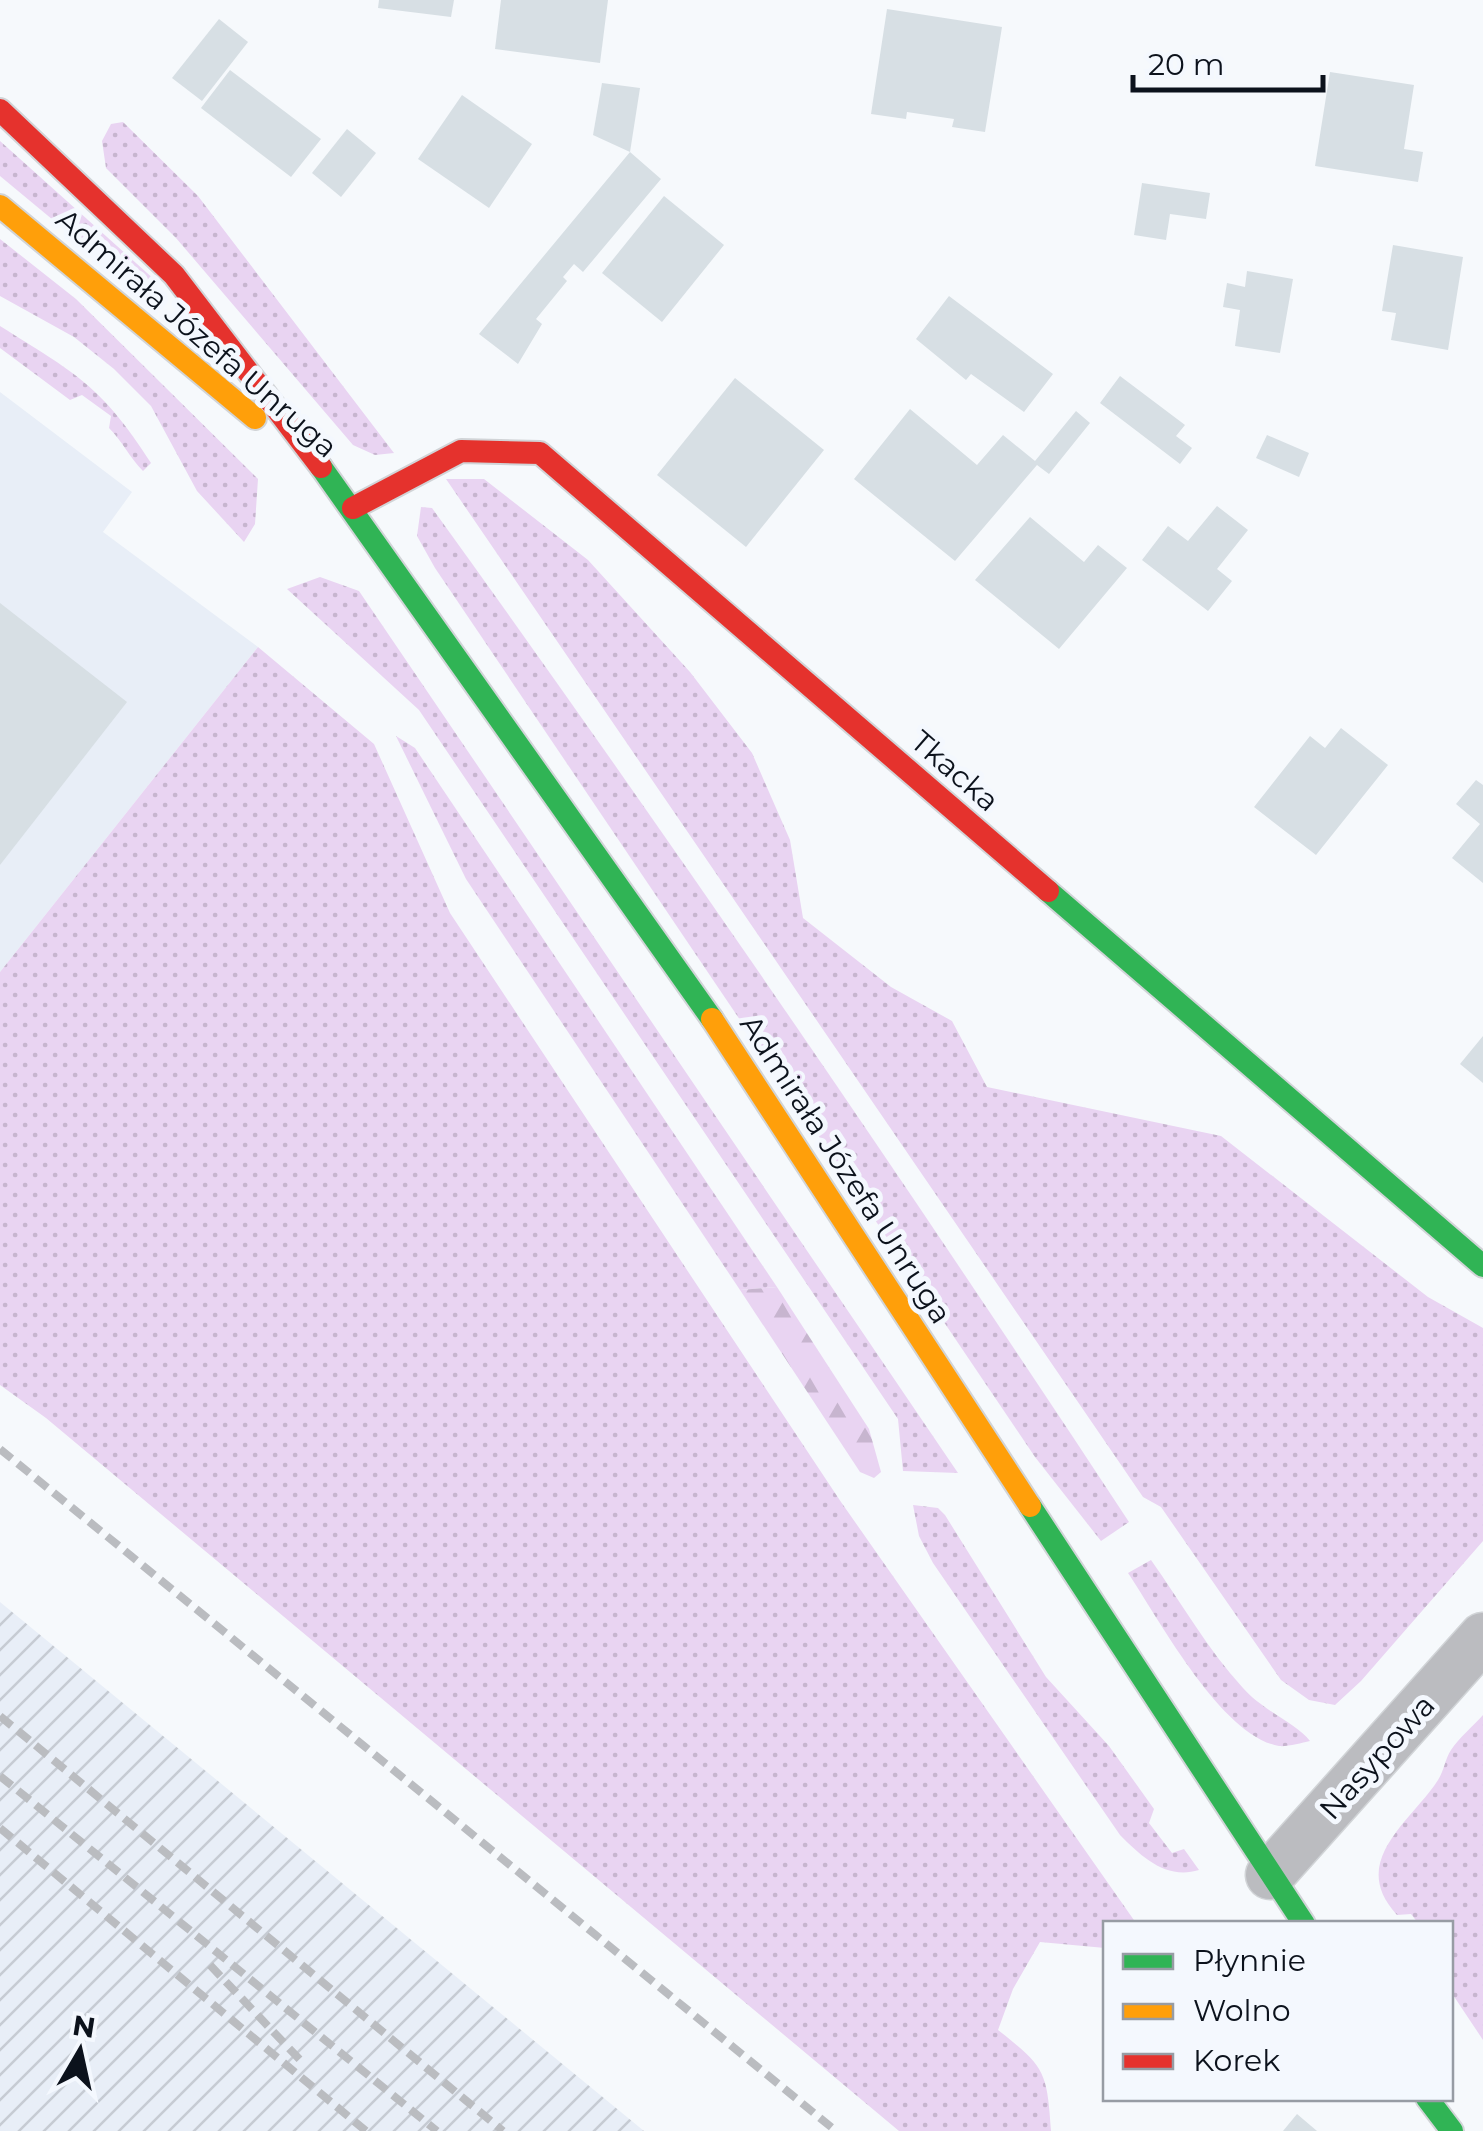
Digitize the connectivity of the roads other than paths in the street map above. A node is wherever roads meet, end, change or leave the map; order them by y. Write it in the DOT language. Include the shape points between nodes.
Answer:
graph roads {
  1 [pos="0,110"];
  2 [pos="0,206"];
  3 [pos="353,508"];
  4 [pos="1483,1266"];
  5 [pos="1483,1637"];
  6 [pos="1270,1875"];
  7 [pos="1302,1921"];
  8 [pos="1429,2101"];
  9 [pos="1452,2131"];
  1 -- 3 [label="street, Admirała Józefa Unruga" via="174,274"];
  2 -- 3 [label="street, Admirała Józefa Unruga"];
  3 -- 4 [label="street, Tkacka" via="461,451 540,452"];
  3 -- 6 [label="street, Admirała Józefa Unruga" via="707,1012"];
  5 -- 6 [label="street, Nasypowa"];
  6 -- 7 [label="street, Admirała Józefa Unruga"];
  8 -- 9 [label="street"];
}
